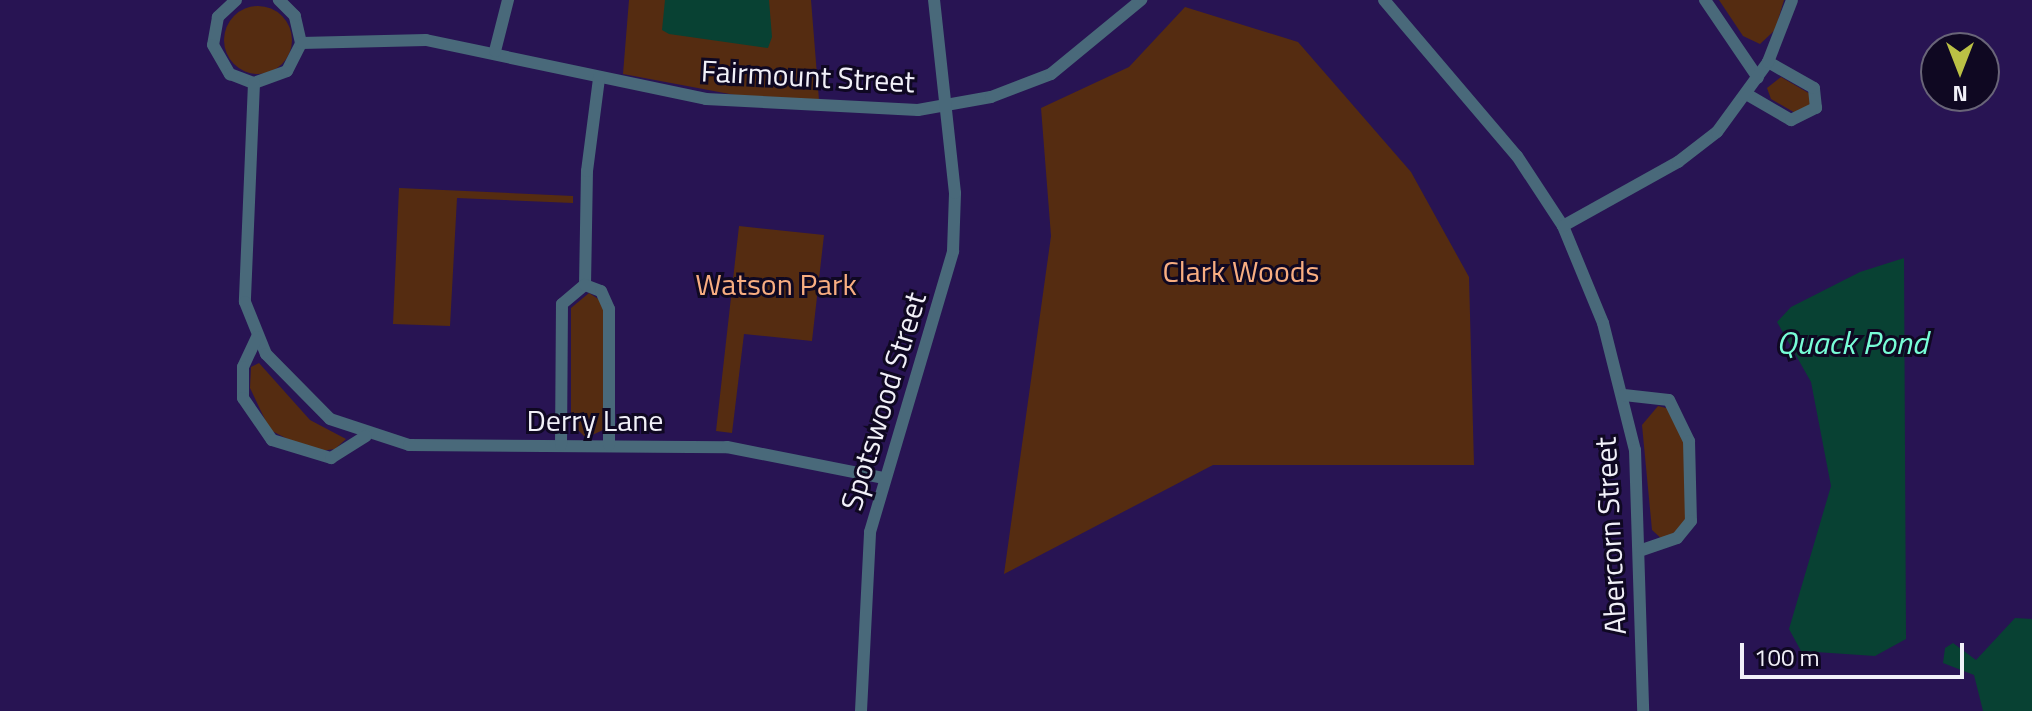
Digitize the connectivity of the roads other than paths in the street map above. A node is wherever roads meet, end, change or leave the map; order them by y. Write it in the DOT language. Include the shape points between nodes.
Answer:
graph roads {
  1 [pos="236,0"];
  2 [pos="279,0"];
  3 [pos="508,0"];
  4 [pos="934,0"];
  5 [pos="1141,0"];
  6 [pos="1384,0"];
  7 [pos="1705,0"];
  8 [pos="1792,0"];
  9 [pos="301,43"];
  10 [pos="495,51"];
  11 [pos="1768,62"];
  12 [pos="599,78"];
  13 [pos="1758,78"];
  14 [pos="254,83"];
  15 [pos="1748,95"];
  16 [pos="946,107"];
  17 [pos="1563,226"];
  18 [pos="585,285"];
  19 [pos="257,337"];
  20 [pos="1624,395"];
  21 [pos="366,436"];
  22 [pos="561,445"];
  23 [pos="609,445"];
  24 [pos="883,478"];
  25 [pos="1642,550"];
  26 [pos="861,711"];
  27 [pos="1643,711"];
  1 -- 14 [label="street" via="218,17 213,45 230,74"];
  2 -- 9 [label="street" via="295,16"];
  3 -- 10 [label="street"];
  4 -- 16 [label="street, Spotswood Street"];
  5 -- 16 [label="street, Fairmount Street" via="1051,74"];
  6 -- 17 [label="street, Abercorn Street" via="1493,122"];
  7 -- 13 [label="street"];
  8 -- 11 [label="street"];
  9 -- 10 [label="street, Fairmount Street" via="414,39"];
  9 -- 14 [label="street" via="287,71"];
  10 -- 12 [label="street, Fairmount Street"];
  11 -- 13 [label="street"];
  11 -- 15 [label="street" via="1807,82 1816,108 1791,120"];
  12 -- 16 [label="street, Fairmount Street" via="746,104"];
  12 -- 18 [label="street" via="587,171"];
  13 -- 15 [label="street"];
  14 -- 19 [label="street" via="242,275"];
  15 -- 17 [label="street" via="1678,162"];
  16 -- 24 [label="street, Spotswood Street" via="953,251"];
  17 -- 20 [label="street, Abercorn Street"];
  18 -- 22 [label="street" via="562,304"];
  18 -- 23 [label="street" via="601,291 609,309"];
  19 -- 21 [label="street, Derry Lane" via="312,407"];
  19 -- 21 [label="street" via="243,367 243,398 272,440 331,458"];
  20 -- 25 [label="street, Abercorn Street"];
  20 -- 25 [label="street" via="1669,400 1689,441 1691,521 1677,538"];
  21 -- 22 [label="street, Derry Lane" via="429,446"];
  22 -- 23 [label="street, Derry Lane"];
  23 -- 24 [label="street, Derry Lane" via="755,450"];
  24 -- 26 [label="street, Spotswood Street" via="866,568"];
  25 -- 27 [label="street, Abercorn Street"];
}
